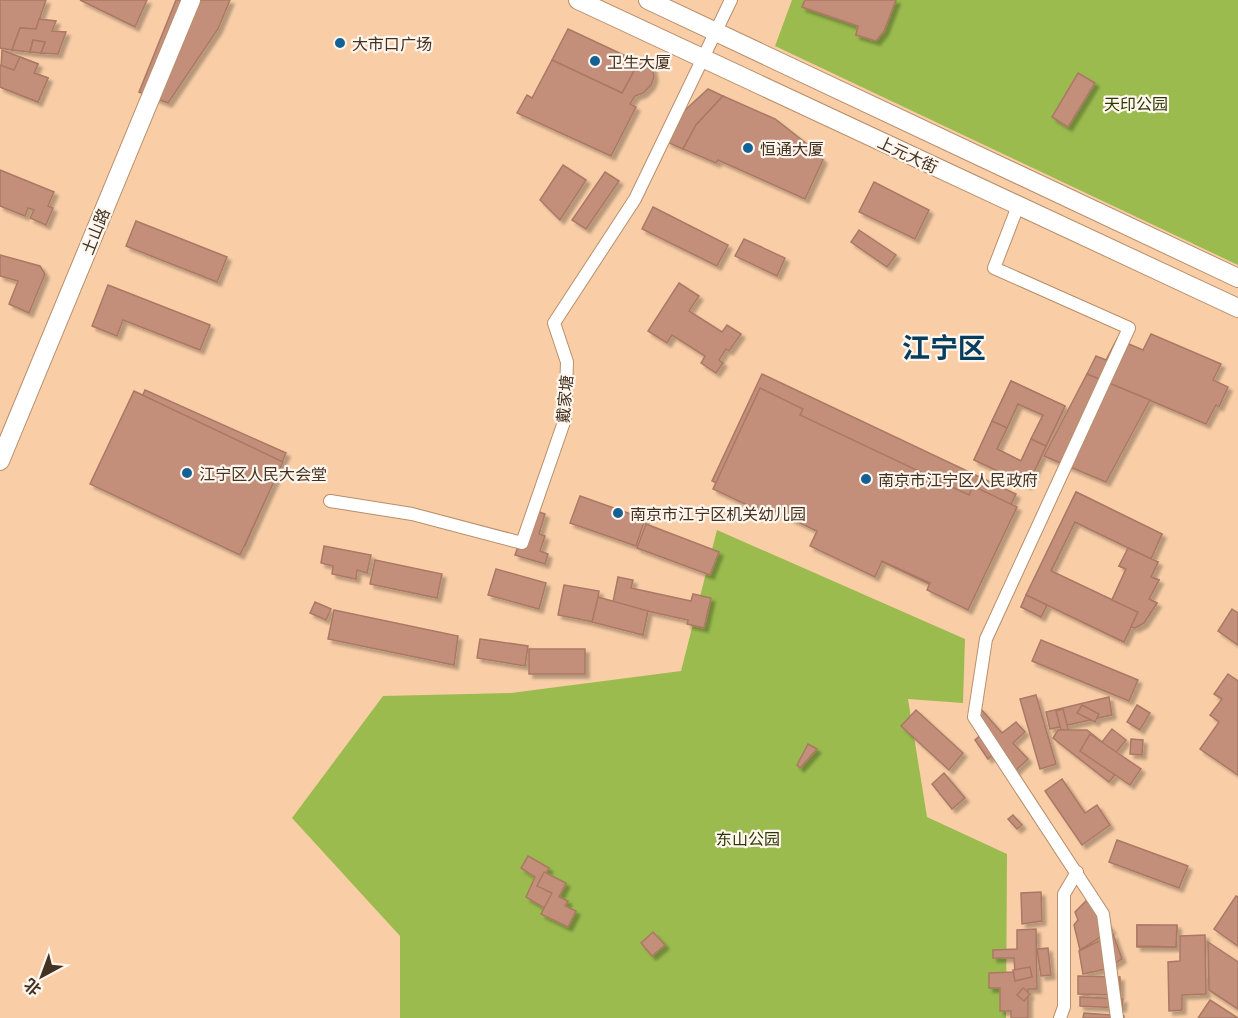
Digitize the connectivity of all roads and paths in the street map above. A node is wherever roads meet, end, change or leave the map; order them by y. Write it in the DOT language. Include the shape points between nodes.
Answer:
graph roads {
  1 [pos="191,0"];
  2 [pos="578,0"];
  3 [pos="648,0"];
  4 [pos="730,0"];
  5 [pos="716,31"];
  6 [pos="704,56"];
  7 [pos="1018,206"];
  8 [pos="1238,278"];
  9 [pos="1238,308"];
  10 [pos="0,461"];
  11 [pos="330,501"];
  12 [pos="1077,872"];
  13 [pos="1060,1018"];
  14 [pos="1117,1018"];
  1 -- 10 [label="main road, 土山路"];
  2 -- 6 [label="main road, 上元大街"];
  3 -- 5 [label="main road, 上元大街"];
  4 -- 5 [label="street"];
  5 -- 6 [label="street"];
  5 -- 8 [label="main road, 上元大街"];
  6 -- 7 [label="main road, 上元大街"];
  6 -- 11 [label="street, 戴家塘" via="635,199 554,323 567,362 566,419 522,543 411,514"];
  7 -- 9 [label="main road, 上元大街"];
  7 -- 12 [label="street" via="994,268 1129,328 986,639 974,717"];
  12 -- 13 [label="street" via="1064,894 1064,1007"];
  12 -- 14 [label="street" via="1103,914"];
}
